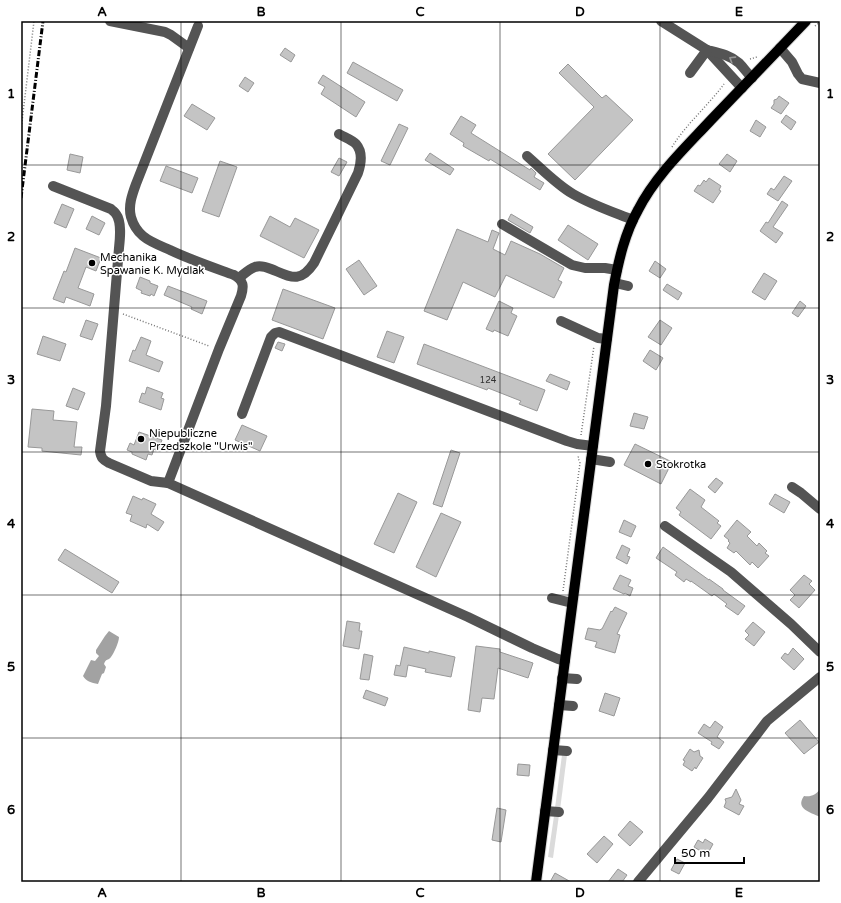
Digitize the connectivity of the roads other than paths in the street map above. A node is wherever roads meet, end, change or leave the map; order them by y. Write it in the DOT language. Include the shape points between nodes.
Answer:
graph roads {
  1 [pos="110,21"];
  2 [pos="661,21"];
  3 [pos="810,24"];
  4 [pos="198,26"];
  5 [pos="189,48"];
  6 [pos="780,48"];
  7 [pos="707,50"];
  8 [pos="690,73"];
  9 [pos="752,78"];
  10 [pos="820,83"];
  11 [pos="742,88"];
  12 [pos="339,134"];
  13 [pos="528,156"];
  14 [pos="53,186"];
  15 [pos="632,220"];
  16 [pos="502,224"];
  17 [pos="617,270"];
  18 [pos="239,278"];
  19 [pos="614,283"];
  20 [pos="628,286"];
  21 [pos="562,321"];
  22 [pos="607,339"];
  23 [pos="242,414"];
  24 [pos="593,446"];
  25 [pos="591,459"];
  26 [pos="610,462"];
  27 [pos="168,483"];
  28 [pos="792,488"];
  29 [pos="820,509"];
  30 [pos="665,526"];
  31 [pos="552,598"];
  32 [pos="572,603"];
  33 [pos="820,652"];
  34 [pos="565,661"];
  35 [pos="820,677"];
  36 [pos="562,678"];
  37 [pos="577,679"];
  38 [pos="559,705"];
  39 [pos="573,706"];
  40 [pos="553,750"];
  41 [pos="568,751"];
  42 [pos="545,811"];
  43 [pos="559,812"];
  44 [pos="536,882"];
  45 [pos="638,882"];
  1 -- 5 [label="street" via="165,32"];
  2 -- 7 [label="street"];
  3 -- 6 [label="main road"];
  4 -- 5 [label="street"];
  5 -- 18 [label="street" via="133,190 130,216 137,230 154,243"];
  6 -- 9 [label="main road"];
  6 -- 10 [label="street" via="800,77"];
  7 -- 8 [label="street"];
  9 -- 7 [label="street, one-way" via="740,64 725,54"];
  7 -- 11 [label="street"];
  9 -- 11 [label="main road"];
  11 -- 15 [label="main road" via="660,176"];
  12 -- 18 [label="street" via="357,145 361,164 314,263 303,276 296,278 262,266"];
  13 -- 15 [label="street" via="573,194"];
  14 -- 27 [label="street" via="111,209 116,214 119,224 101,456 109,464 151,481"];
  15 -- 17 [label="main road"];
  16 -- 17 [label="street" via="572,265"];
  17 -- 19 [label="main road"];
  18 -- 27 [label="street" via="242,292"];
  19 -- 20 [label="street"];
  19 -- 22 [label="main road"];
  21 -- 22 [label="street" via="598,338"];
  22 -- 24 [label="main road"];
  23 -- 24 [label="street" via="271,337 280,332 577,444"];
  24 -- 25 [label="main road"];
  25 -- 26 [label="street"];
  25 -- 32 [label="main road"];
  27 -- 34 [label="street"];
  28 -- 29 [label="street"];
  30 -- 33 [label="street" via="731,572"];
  31 -- 32 [label="street"];
  32 -- 34 [label="main road"];
  34 -- 36 [label="main road"];
  35 -- 45 [label="street" via="768,721"];
  36 -- 37 [label="street"];
  36 -- 38 [label="main road"];
  38 -- 39 [label="street"];
  38 -- 40 [label="main road"];
  40 -- 41 [label="street"];
  40 -- 42 [label="main road"];
  42 -- 43 [label="street"];
  42 -- 44 [label="main road"];
}
